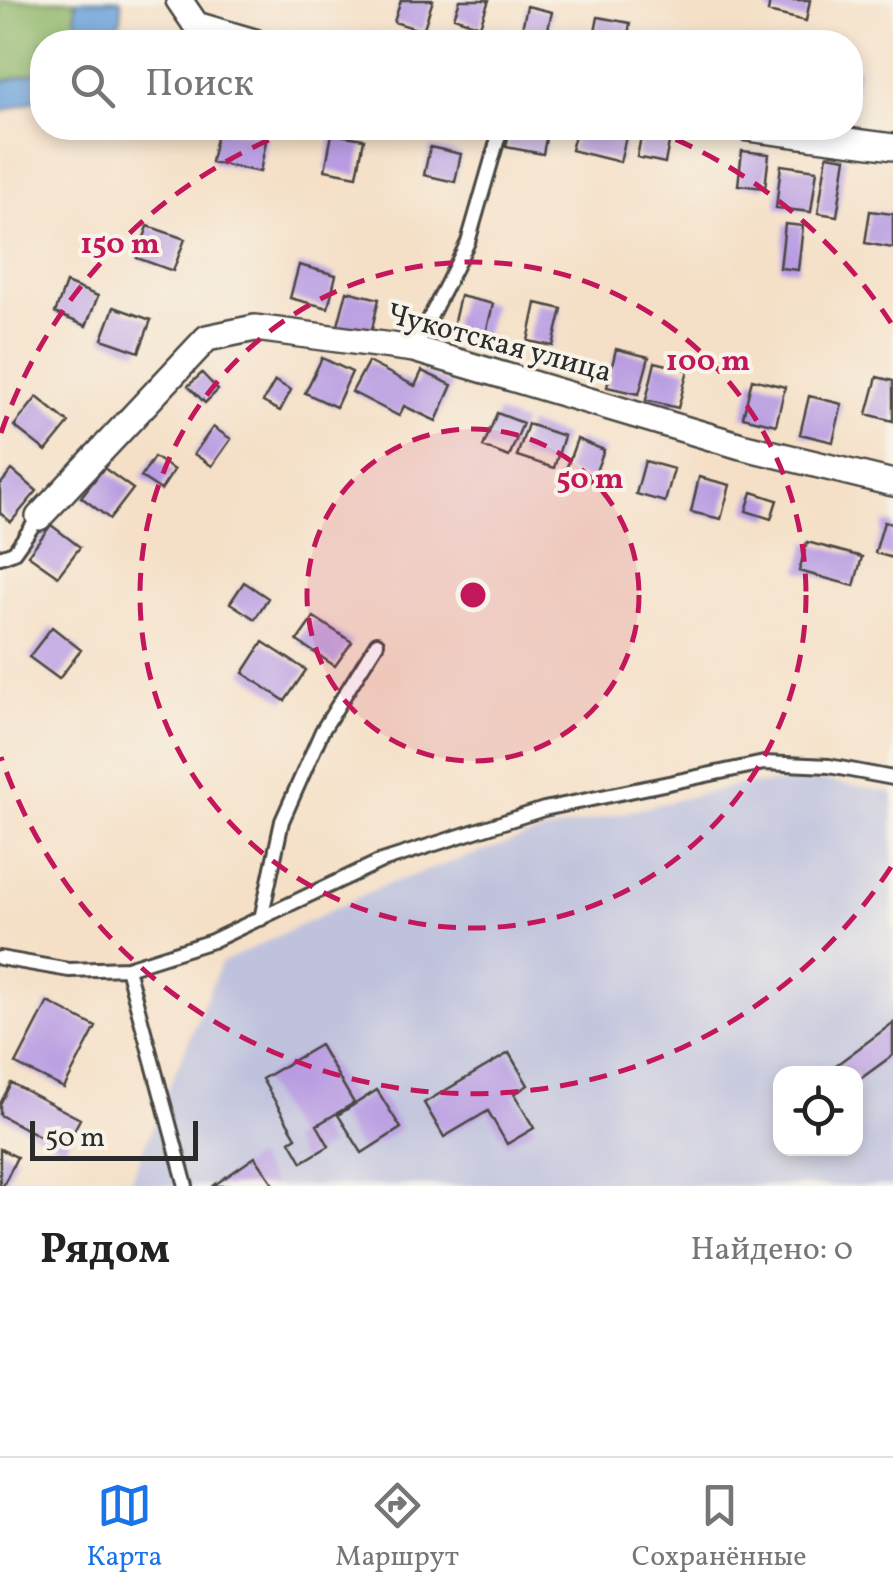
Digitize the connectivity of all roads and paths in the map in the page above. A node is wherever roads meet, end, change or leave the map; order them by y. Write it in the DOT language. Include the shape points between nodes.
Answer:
graph roads {
  1 [pos="180,0"];
  2 [pos="213,30"];
  3 [pos="498,140"];
  4 [pos="840,140"];
  5 [pos="893,147"];
  6 [pos="414,348"];
  7 [pos="893,484"];
  8 [pos="39,517"];
  9 [pos="0,557"];
  10 [pos="377,643"];
  11 [pos="893,778"];
  12 [pos="261,919"];
  13 [pos="0,958"];
  14 [pos="127,968"];
  15 [pos="186,1186"];
  1 -- 2 [label="street" via="196,25"];
  3 -- 6 [label="lane" via="468,242"];
  4 -- 5 [label="street"];
  6 -- 7 [label="street, Чукотская улица"];
  6 -- 8 [label="street, Чукотская улица" via="256,328 206,338"];
  8 -- 9 [label="lane" via="14,552"];
  10 -- 12 [label="lane" via="322,731 282,820"];
  11 -- 12 [label="lane" via="764,763 544,809 379,862"];
  12 -- 14 [label="lane"];
  13 -- 14 [label="lane" via="69,970"];
  14 -- 15 [label="lane"];
}
